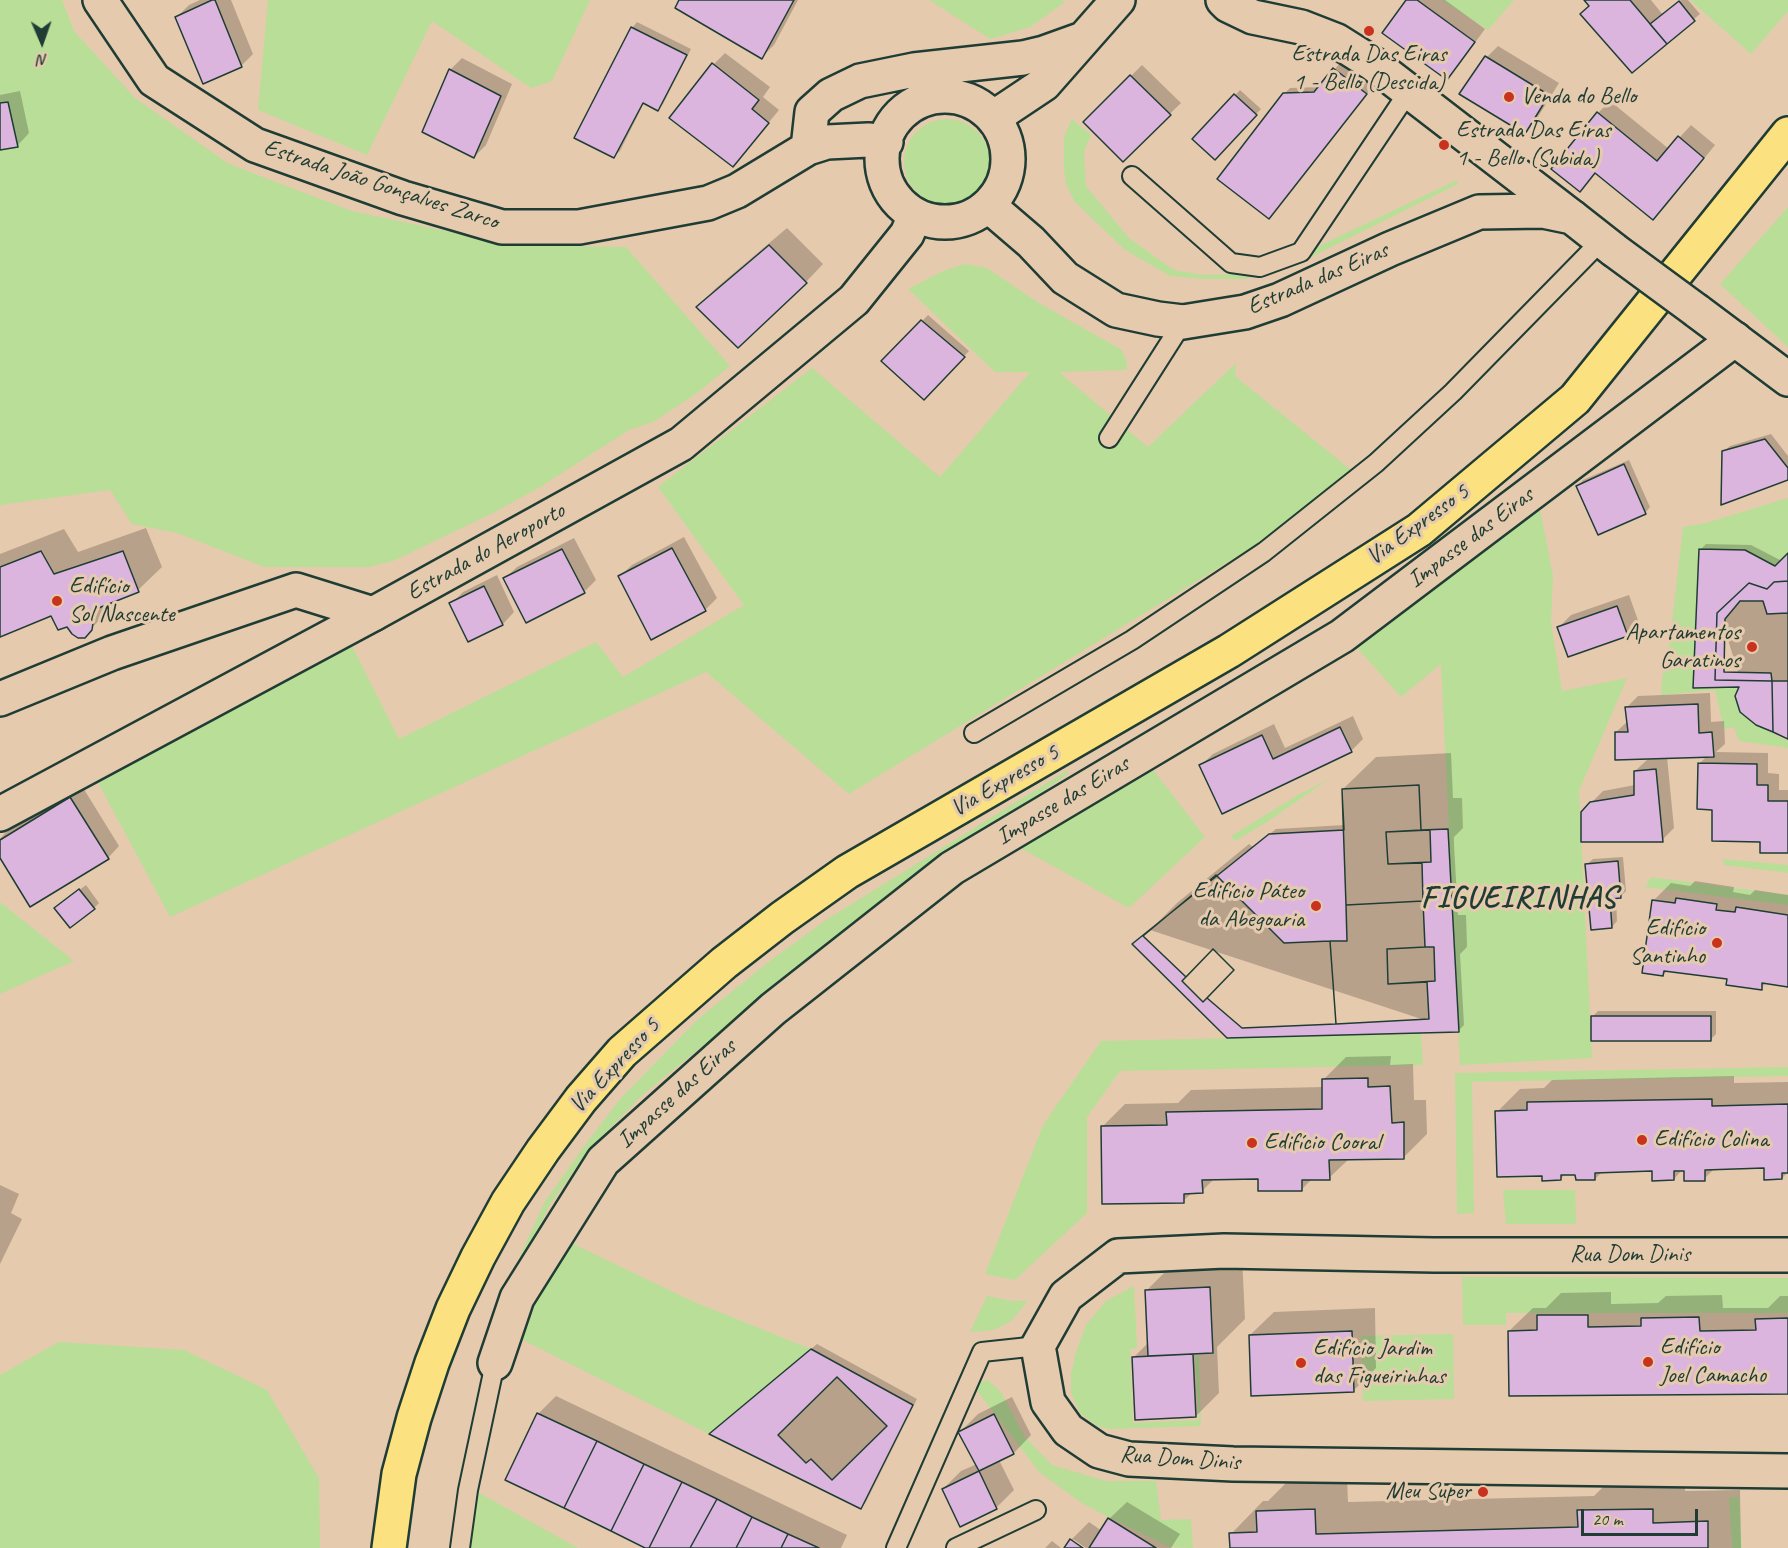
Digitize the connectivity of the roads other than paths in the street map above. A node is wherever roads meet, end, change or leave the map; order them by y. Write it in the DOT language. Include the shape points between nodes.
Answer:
graph roads {
  1 [pos="100,0"];
  2 [pos="1118,0"];
  3 [pos="1223,0"];
  4 [pos="1083,39"];
  5 [pos="1409,91"];
  6 [pos="993,118"];
  7 [pos="1788,134"];
  8 [pos="886,142"];
  9 [pos="808,148"];
  10 [pos="1131,176"];
  11 [pos="989,206"];
  12 [pos="915,216"];
  13 [pos="1572,217"];
  14 [pos="1608,245"];
  15 [pos="1183,322"];
  16 [pos="1735,339"];
  17 [pos="1788,379"];
  18 [pos="1109,438"];
  19 [pos="373,614"];
  20 [pos="0,699"];
  21 [pos="974,733"];
  22 [pos="0,814"];
  23 [pos="1788,1255"];
  24 [pos="1038,1346"];
  25 [pos="495,1364"];
  26 [pos="1788,1471"];
  27 [pos="1035,1510"];
  28 [pos="389,1548"];
  29 [pos="460,1548"];
  30 [pos="896,1548"];
  31 [pos="956,1548"];
  1 -- 9 [label="street, Estrada João Gonçalves Zarco" via="154,80 255,145 404,198 502,227 579,227 708,203 737,191"];
  2 -- 4 [label="street"];
  3 -- 5 [label="street, Estrada das Eiras" via="1253,17 1301,27 1337,42"];
  4 -- 6 [label="street" via="1044,84"];
  4 -- 9 [label="street" via="1023,58 914,70 860,81 831,95 812,112"];
  5 -- 10 [label="lane" via="1301,252 1260,267 1231,263"];
  5 -- 13 [label="street, Estrada das Eiras"];
  6 -- 8 [label="street" via="976,103 957,96 936,96 916,102 900,114 888,130"];
  6 -- 11 [label="street" via="1003,134 1008,155 1006,177"];
  7 -- 28 [label="main road, Via Expresso 5" via="1575,399 1419,530 1229,651 847,872 732,957 622,1052 581,1099 508,1202 453,1309 432,1363 399,1474"];
  8 -- 9 [label="street, Estrada João Gonçalves Zarco" via="826,142"];
  8 -- 12 [label="street" via="887,182 897,201"];
  11 -- 12 [label="street" via="974,217 957,222 941,223"];
  11 -- 15 [label="street, Estrada das Eiras" via="1065,278 1116,310"];
  12 -- 19 [label="street, Estrada do Aeroporto" via="907,234 854,300 681,444"];
  13 -- 14 [label="street, Estrada das Eiras"];
  13 -- 15 [label="street, Estrada das Eiras" via="1543,211 1479,212 1280,300 1245,312"];
  14 -- 16 [label="street, Estrada das Eiras, bridge"];
  14 -- 21 [label="lane" via="1376,463 1264,552 1132,640"];
  15 -- 18 [label="lane"];
  16 -- 17 [label="street, Estrada das Eiras"];
  16 -- 25 [label="street, Impasse das Eiras" via="1342,636 952,868 773,1009 603,1161 517,1299"];
  19 -- 20 [label="street" via="296,590 112,653"];
  19 -- 22 [label="street, Estrada do Aeroporto"];
  23 -- 24 [label="street, Rua Dom Dinis" via="1224,1251 1118,1256 1066,1296"];
  24 -- 26 [label="street, Rua Dom Dinis" via="1048,1402 1068,1430 1099,1451 1129,1459 1233,1464"];
  24 -- 30 [label="lane" via="982,1352"];
  25 -- 29 [label="lane"];
  27 -- 31 [label="lane"];
}
